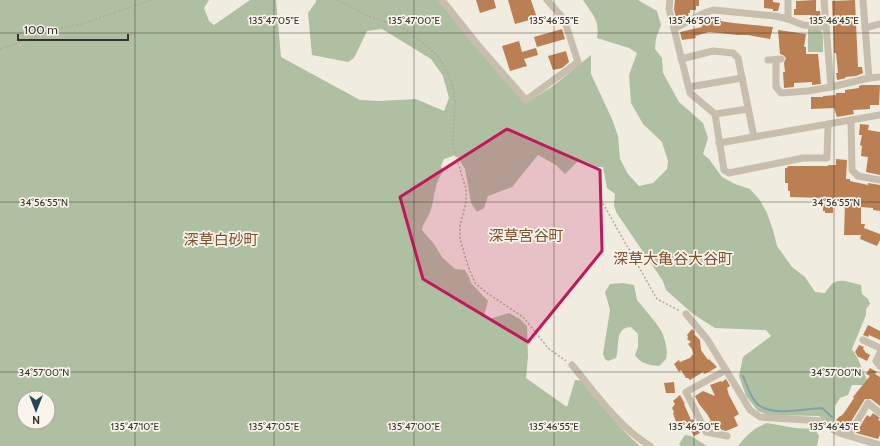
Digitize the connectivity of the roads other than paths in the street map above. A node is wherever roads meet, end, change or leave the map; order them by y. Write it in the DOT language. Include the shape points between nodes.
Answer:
graph roads {
  1 [pos="442,0"];
  2 [pos="547,0"];
  3 [pos="670,0"];
  4 [pos="788,0"];
  5 [pos="824,0"];
  6 [pos="864,0"];
  7 [pos="788,19"];
  8 [pos="880,24"];
  9 [pos="826,27"];
  10 [pos="674,28"];
  11 [pos="865,28"];
  12 [pos="682,59"];
  13 [pos="768,60"];
  14 [pos="880,77"];
  15 [pos="742,78"];
  16 [pos="869,78"];
  17 [pos="688,87"];
  18 [pos="831,87"];
  19 [pos="748,109"];
  20 [pos="715,114"];
  21 [pos="880,115"];
  22 [pos="851,120"];
  23 [pos="828,124"];
  24 [pos="754,137"];
  25 [pos="719,143"];
  26 [pos="880,180"];
  27 [pos="686,314"];
  28 [pos="863,340"];
  29 [pos="880,348"];
  30 [pos="880,354"];
  31 [pos="572,365"];
  32 [pos="880,366"];
  33 [pos="726,370"];
  34 [pos="880,413"];
  35 [pos="845,434"];
  36 [pos="727,436"];
  37 [pos="869,444"];
  38 [pos="880,445"];
  39 [pos="650,446"];
  1 -- 2 [label="street" via="526,100 578,62 564,19"];
  3 -- 10 [label="street" via="669,9"];
  4 -- 7 [label="street"];
  5 -- 9 [label="street"];
  6 -- 11 [label="street"];
  7 -- 9 [label="street" via="803,25"];
  7 -- 10 [label="street" via="713,10"];
  8 -- 11 [label="street"];
  9 -- 18 [label="street"];
  10 -- 12 [label="street"];
  11 -- 16 [label="street"];
  12 -- 15 [label="street" via="713,51 733,53 738,58"];
  12 -- 17 [label="street"];
  13 -- 18 [label="street" via="778,60 776,87 781,93"];
  14 -- 16 [label="street"];
  15 -- 17 [label="street"];
  15 -- 19 [label="street"];
  16 -- 18 [label="street"];
  17 -- 20 [label="street" via="690,93"];
  19 -- 20 [label="street"];
  19 -- 24 [label="street"];
  20 -- 25 [label="street"];
  21 -- 22 [label="street"];
  22 -- 23 [label="street"];
  22 -- 26 [label="street" via="852,170 858,176"];
  23 -- 24 [label="street"];
  23 -- 25 [label="street" via="827,158 803,158 729,173 724,170"];
  24 -- 25 [label="street"];
  27 -- 33 [label="street" via="707,338"];
  28 -- 29 [label="street"];
  30 -- 32 [label="street" via="876,361"];
  31 -- 39 [label="street" via="618,421"];
  33 -- 35 [label="street" via="750,410 760,417 822,421 832,429"];
  33 -- 36 [label="street" via="686,392 706,432"];
  34 -- 35 [label="street" via="868,403"];
  35 -- 37 [label="street"];
  37 -- 38 [label="street"];
}
